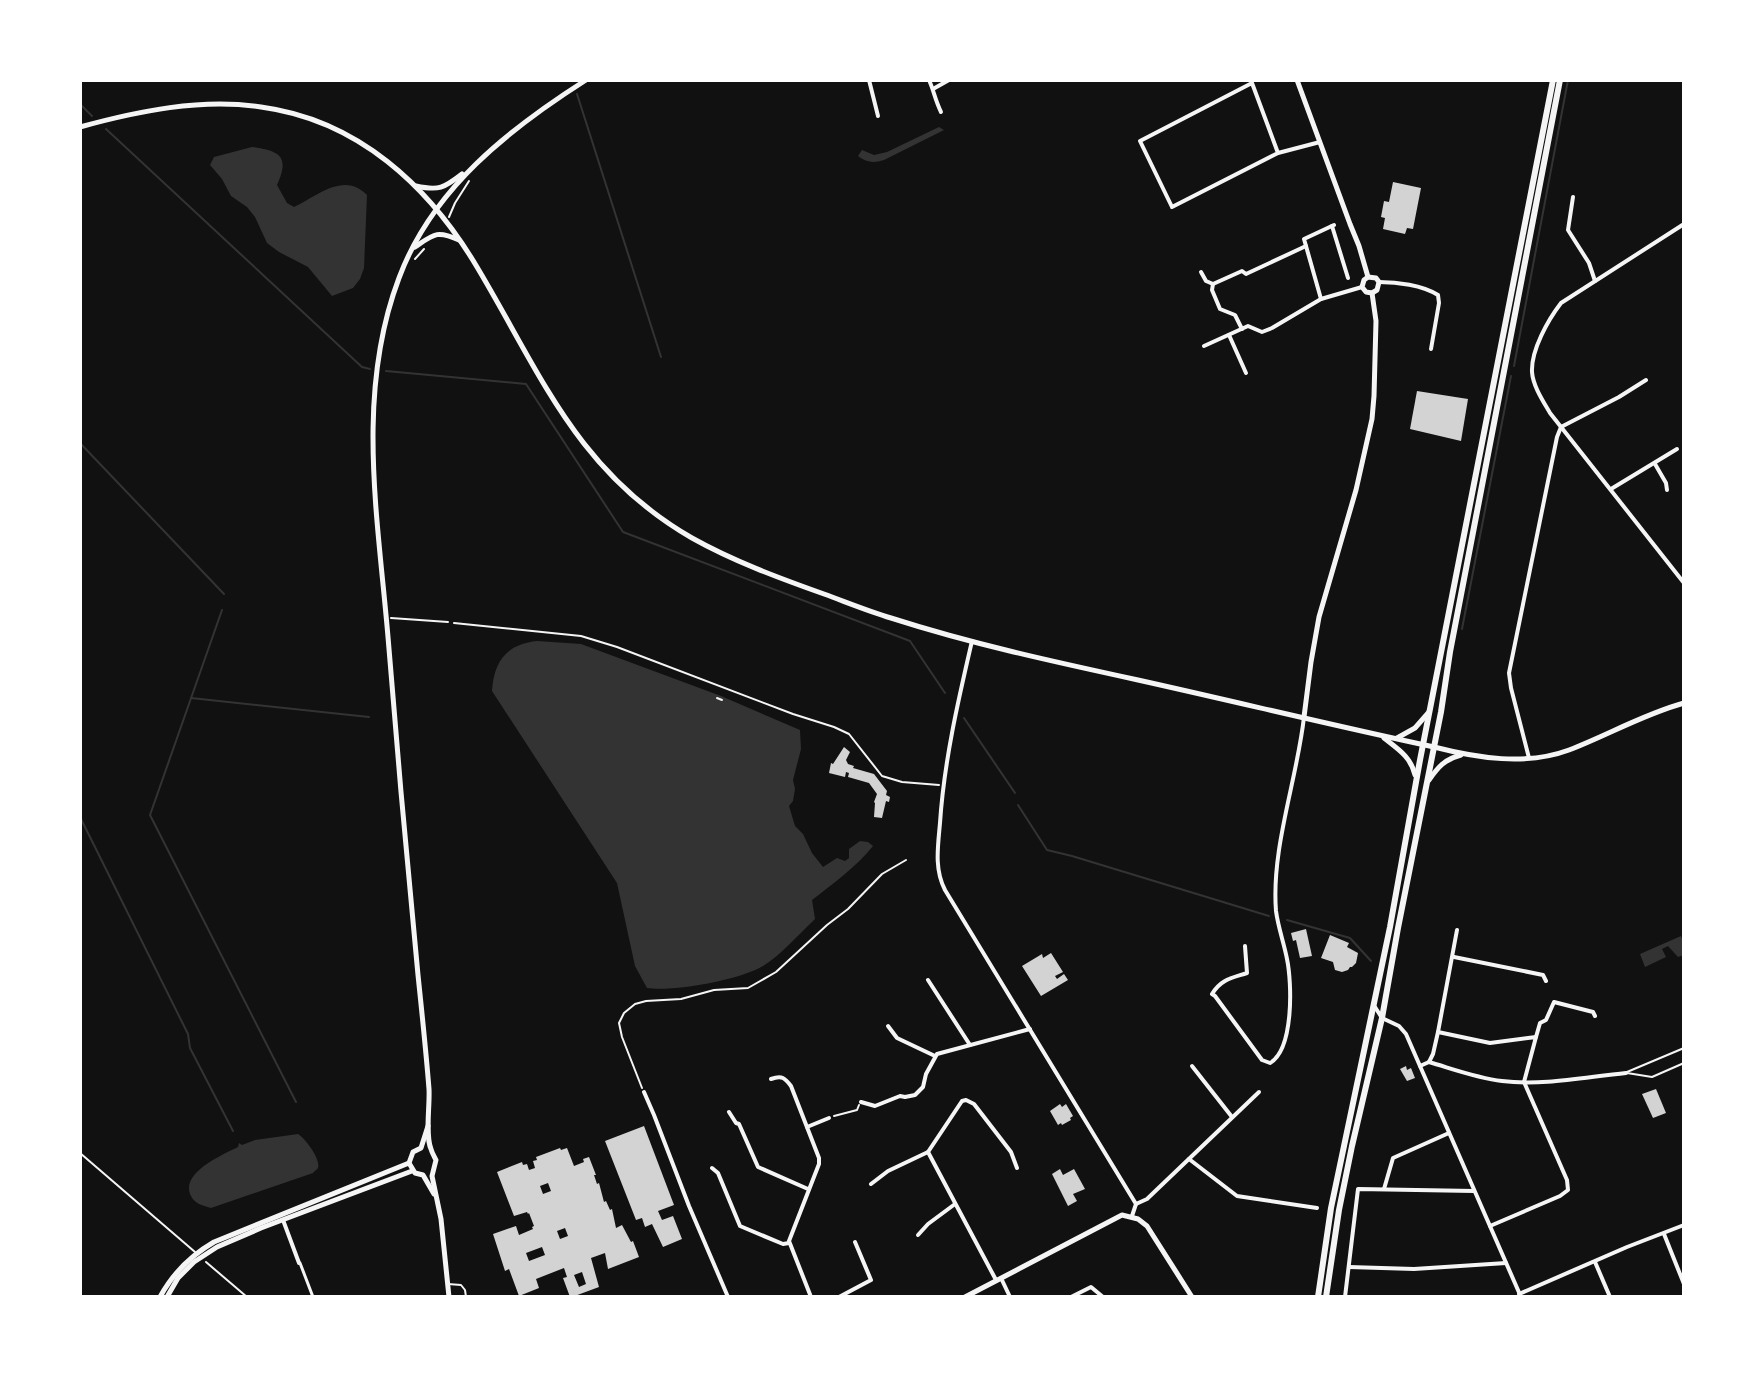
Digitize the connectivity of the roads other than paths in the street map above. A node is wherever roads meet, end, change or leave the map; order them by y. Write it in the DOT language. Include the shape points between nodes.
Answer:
graph roads {
  1 [pos="586,80"];
  2 [pos="869,80"];
  3 [pos="929,80"];
  4 [pos="949,80"];
  5 [pos="1297,80"];
  6 [pos="1553,80"];
  7 [pos="1560,80"];
  8 [pos="933,89"];
  9 [pos="941,112"];
  10 [pos="878,116"];
  11 [pos="80,127"];
  12 [pos="1320,142"];
  13 [pos="1278,153"];
  14 [pos="472,167"];
  15 [pos="416,186"];
  16 [pos="1573,197"];
  17 [pos="438,209"];
  18 [pos="1684,224"];
  19 [pos="461,241"];
  20 [pos="1306,246"];
  21 [pos="411,250"];
  22 [pos="1201,272"];
  23 [pos="1368,277"];
  24 [pos="1348,278"];
  25 [pos="1595,281"];
  26 [pos="1379,282"];
  27 [pos="1213,284"];
  28 [pos="1362,287"];
  29 [pos="1372,293"];
  30 [pos="1321,299"];
  31 [pos="1242,329"];
  32 [pos="1228,335"];
  33 [pos="1204,346"];
  34 [pos="1431,349"];
  35 [pos="1246,373"];
  36 [pos="1646,380"];
  37 [pos="1561,427"];
  38 [pos="1677,449"];
  39 [pos="1655,463"];
  40 [pos="1611,489"];
  41 [pos="1667,490"];
  42 [pos="1684,583"];
  43 [pos="391,618"];
  44 [pos="448,622"];
  45 [pos="972,641"];
  46 [pos="1684,703"];
  47 [pos="1430,711"];
  48 [pos="1304,717"];
  49 [pos="1380,735"];
  50 [pos="1397,738"];
  51 [pos="1423,745"];
  52 [pos="1434,747"];
  53 [pos="1466,754"];
  54 [pos="1529,758"];
  55 [pos="1416,782"];
  56 [pos="1428,782"];
  57 [pos="1457,930"];
  58 [pos="1245,946"];
  59 [pos="1453,957"];
  60 [pos="928,980"];
  61 [pos="1546,981"];
  62 [pos="1373,1005"];
  63 [pos="1595,1016"];
  64 [pos="1382,1018"];
  65 [pos="888,1026"];
  66 [pos="1030,1029"];
  67 [pos="1438,1032"];
  68 [pos="1536,1037"];
  69 [pos="970,1045"];
  70 [pos="1684,1048"];
  71 [pos="935,1057"];
  72 [pos="1429,1062"];
  73 [pos="1684,1063"];
  74 [pos="1192,1066"];
  75 [pos="1420,1066"];
  76 [pos="1626,1073"];
  77 [pos="771,1079"];
  78 [pos="1524,1082"];
  79 [pos="644,1092"];
  80 [pos="1259,1092"];
  81 [pos="861,1102"];
  82 [pos="729,1112"];
  83 [pos="831,1117"];
  84 [pos="1232,1117"];
  85 [pos="429,1122"];
  86 [pos="807,1127"];
  87 [pos="1449,1133"];
  88 [pos="421,1148"];
  89 [pos="431,1150"];
  90 [pos="928,1152"];
  91 [pos="80,1153"];
  92 [pos="1189,1159"];
  93 [pos="409,1163"];
  94 [pos="712,1168"];
  95 [pos="1017,1168"];
  96 [pos="412,1171"];
  97 [pos="432,1171"];
  98 [pos="423,1175"];
  99 [pos="871,1184"];
  100 [pos="809,1189"];
  101 [pos="1384,1189"];
  102 [pos="1474,1191"];
  103 [pos="438,1201"];
  104 [pos="955,1204"];
  105 [pos="1136,1204"];
  106 [pos="1317,1208"];
  107 [pos="1132,1216"];
  108 [pos="282,1217"];
  109 [pos="1493,1225"];
  110 [pos="1684,1225"];
  111 [pos="1663,1233"];
  112 [pos="918,1235"];
  113 [pos="855,1242"];
  114 [pos="789,1243"];
  115 [pos="196,1253"];
  116 [pos="1595,1262"];
  117 [pos="299,1263"];
  118 [pos="1506,1263"];
  119 [pos="1349,1267"];
  120 [pos="998,1279"];
  121 [pos="447,1284"];
  122 [pos="1684,1284"];
  123 [pos="1520,1296"];
  124 [pos="160,1297"];
  125 [pos="167,1297"];
  126 [pos="313,1297"];
  127 [pos="449,1297"];
  128 [pos="466,1297"];
  129 [pos="728,1297"];
  130 [pos="811,1297"];
  131 [pos="839,1297"];
  132 [pos="965,1297"];
  133 [pos="1010,1297"];
  134 [pos="1071,1297"];
  135 [pos="1103,1297"];
  136 [pos="1192,1297"];
  137 [pos="1318,1297"];
  138 [pos="1326,1297"];
  139 [pos="1345,1297"];
  140 [pos="1610,1297"];
  1 -- 14 [label="street" via="512,130"];
  2 -- 10 [label="street"];
  3 -- 8 [label="street"];
  4 -- 8 [label="street"];
  5 -- 12 [label="street"];
  6 -- 47 [label="main road"];
  7 -- 52 [label="main road"];
  8 -- 9 [label="street"];
  11 -- 15 [label="street" via="175,108 260,106 335,129 367,146"];
  12 -- 13 [label="street"];
  12 -- 23 [label="street"];
  13 -- 13 [label="street" via="1252,83 1140,141 1172,207"];
  14 -- 15 [label="street" via="443,188"];
  14 -- 17 [label="street"];
  15 -- 17 [label="street"];
  16 -- 25 [label="street" via="1568,230"];
  17 -- 19 [label="street"];
  17 -- 21 [label="street"];
  18 -- 25 [label="street"];
  19 -- 21 [label="street" via="440,233"];
  19 -- 45 [label="street" via="563,417 585,448 641,504 739,561 888,617"];
  20 -- 24 [label="street" via="1304,239 1333,226"];
  20 -- 27 [label="street"];
  20 -- 30 [label="street"];
  21 -- 85 [label="street" via="380,344 373,447"];
  22 -- 27 [label="street"];
  23 -- 26 [label="street"];
  23 -- 28 [label="street"];
  25 -- 37 [label="street" via="1561,303 1535,357 1532,373 1541,399"];
  26 -- 29 [label="street"];
  26 -- 34 [label="street" via="1438,295"];
  27 -- 31 [label="street" via="1220,309 1235,315"];
  28 -- 29 [label="street"];
  28 -- 30 [label="street"];
  29 -- 48 [label="street" via="1372,419 1319,617"];
  30 -- 31 [label="street" via="1262,332"];
  31 -- 32 [label="street"];
  32 -- 33 [label="street"];
  32 -- 35 [label="street"];
  36 -- 37 [label="street"];
  37 -- 40 [label="street"];
  37 -- 54 [label="street" via="1509,673"];
  38 -- 39 [label="street"];
  39 -- 40 [label="street"];
  39 -- 41 [label="street"];
  40 -- 42 [label="street"];
  43 -- 44 [label="lane"];
  45 -- 48 [label="street"];
  45 -- 66 [label="street" via="943,785 938,869 945,890"];
  46 -- 54 [label="street" via="1567,751"];
  47 -- 50 [label="street"];
  47 -- 51 [label="main road"];
  48 -- 49 [label="street"];
  48 -- 58 [label="street" via="1276,879 1290,1007 1282,1045 1270,1063 1262,1060 1212,994 1229,978 1247,973"];
  49 -- 50 [label="street"];
  49 -- 55 [label="street" via="1413,765"];
  50 -- 51 [label="street"];
  51 -- 52 [label="street"];
  51 -- 55 [label="main road"];
  52 -- 53 [label="street"];
  52 -- 56 [label="main road"];
  53 -- 54 [label="street"];
  53 -- 56 [label="street" via="1442,763"];
  55 -- 62 [label="main road"];
  56 -- 64 [label="main road"];
  57 -- 59 [label="street"];
  59 -- 61 [label="street" via="1543,975"];
  59 -- 67 [label="street"];
  60 -- 69 [label="street"];
  62 -- 64 [label="street"];
  62 -- 137 [label="main road"];
  63 -- 68 [label="street" via="1554,1002"];
  64 -- 75 [label="street" via="1403,1030"];
  64 -- 138 [label="main road" via="1352,1146"];
  65 -- 71 [label="street" via="897,1038"];
  66 -- 69 [label="street"];
  66 -- 105 [label="street"];
  67 -- 68 [label="street" via="1490,1043"];
  67 -- 72 [label="street"];
  68 -- 78 [label="street"];
  69 -- 71 [label="street"];
  70 -- 76 [label="lane"];
  71 -- 81 [label="street" via="915,1095 875,1106"];
  72 -- 75 [label="street"];
  72 -- 78 [label="street" via="1489,1079"];
  73 -- 76 [label="lane" via="1652,1077"];
  74 -- 84 [label="street"];
  75 -- 87 [label="street"];
  76 -- 78 [label="street"];
  77 -- 86 [label="street" via="785,1078"];
  78 -- 109 [label="street" via="1568,1190"];
  79 -- 129 [label="street"];
  80 -- 84 [label="street"];
  82 -- 100 [label="street" via="758,1167"];
  83 -- 86 [label="street"];
  84 -- 92 [label="street"];
  85 -- 88 [label="street"];
  85 -- 89 [label="street"];
  86 -- 100 [label="street" via="819,1161"];
  87 -- 101 [label="street" via="1396,1156"];
  87 -- 102 [label="street"];
  88 -- 89 [label="street"];
  88 -- 93 [label="street" via="410,1155"];
  89 -- 97 [label="street" via="436,1160"];
  90 -- 95 [label="street" via="962,1101 970,1101 1011,1152"];
  90 -- 99 [label="street"];
  90 -- 104 [label="street"];
  91 -- 115 [label="lane"];
  92 -- 105 [label="street"];
  92 -- 106 [label="street" via="1237,1196"];
  93 -- 96 [label="street"];
  93 -- 108 [label="street"];
  94 -- 114 [label="street" via="740,1226"];
  96 -- 98 [label="street"];
  96 -- 108 [label="street"];
  97 -- 98 [label="street"];
  97 -- 103 [label="street"];
  98 -- 103 [label="street"];
  100 -- 114 [label="street"];
  101 -- 102 [label="street"];
  101 -- 119 [label="street" via="1356,1192"];
  102 -- 109 [label="street"];
  103 -- 121 [label="street"];
  104 -- 112 [label="street"];
  104 -- 120 [label="street"];
  105 -- 107 [label="street"];
  107 -- 120 [label="street" via="1118,1217"];
  107 -- 136 [label="street" via="1153,1233"];
  108 -- 115 [label="street"];
  108 -- 117 [label="street"];
  108 -- 125 [label="street" via="206,1253 178,1278"];
  109 -- 118 [label="street"];
  110 -- 111 [label="street"];
  111 -- 116 [label="street"];
  111 -- 122 [label="street"];
  113 -- 131 [label="street" via="871,1280"];
  114 -- 130 [label="street"];
  115 -- 124 [label="street"];
  116 -- 123 [label="street"];
  116 -- 140 [label="street"];
  117 -- 126 [label="street"];
  118 -- 119 [label="street"];
  118 -- 123 [label="street"];
  119 -- 139 [label="street"];
  120 -- 132 [label="street"];
  120 -- 133 [label="street"];
  121 -- 127 [label="street"];
  121 -- 128 [label="lane" via="461,1285"];
  134 -- 135 [label="street" via="1091,1287"];
}
